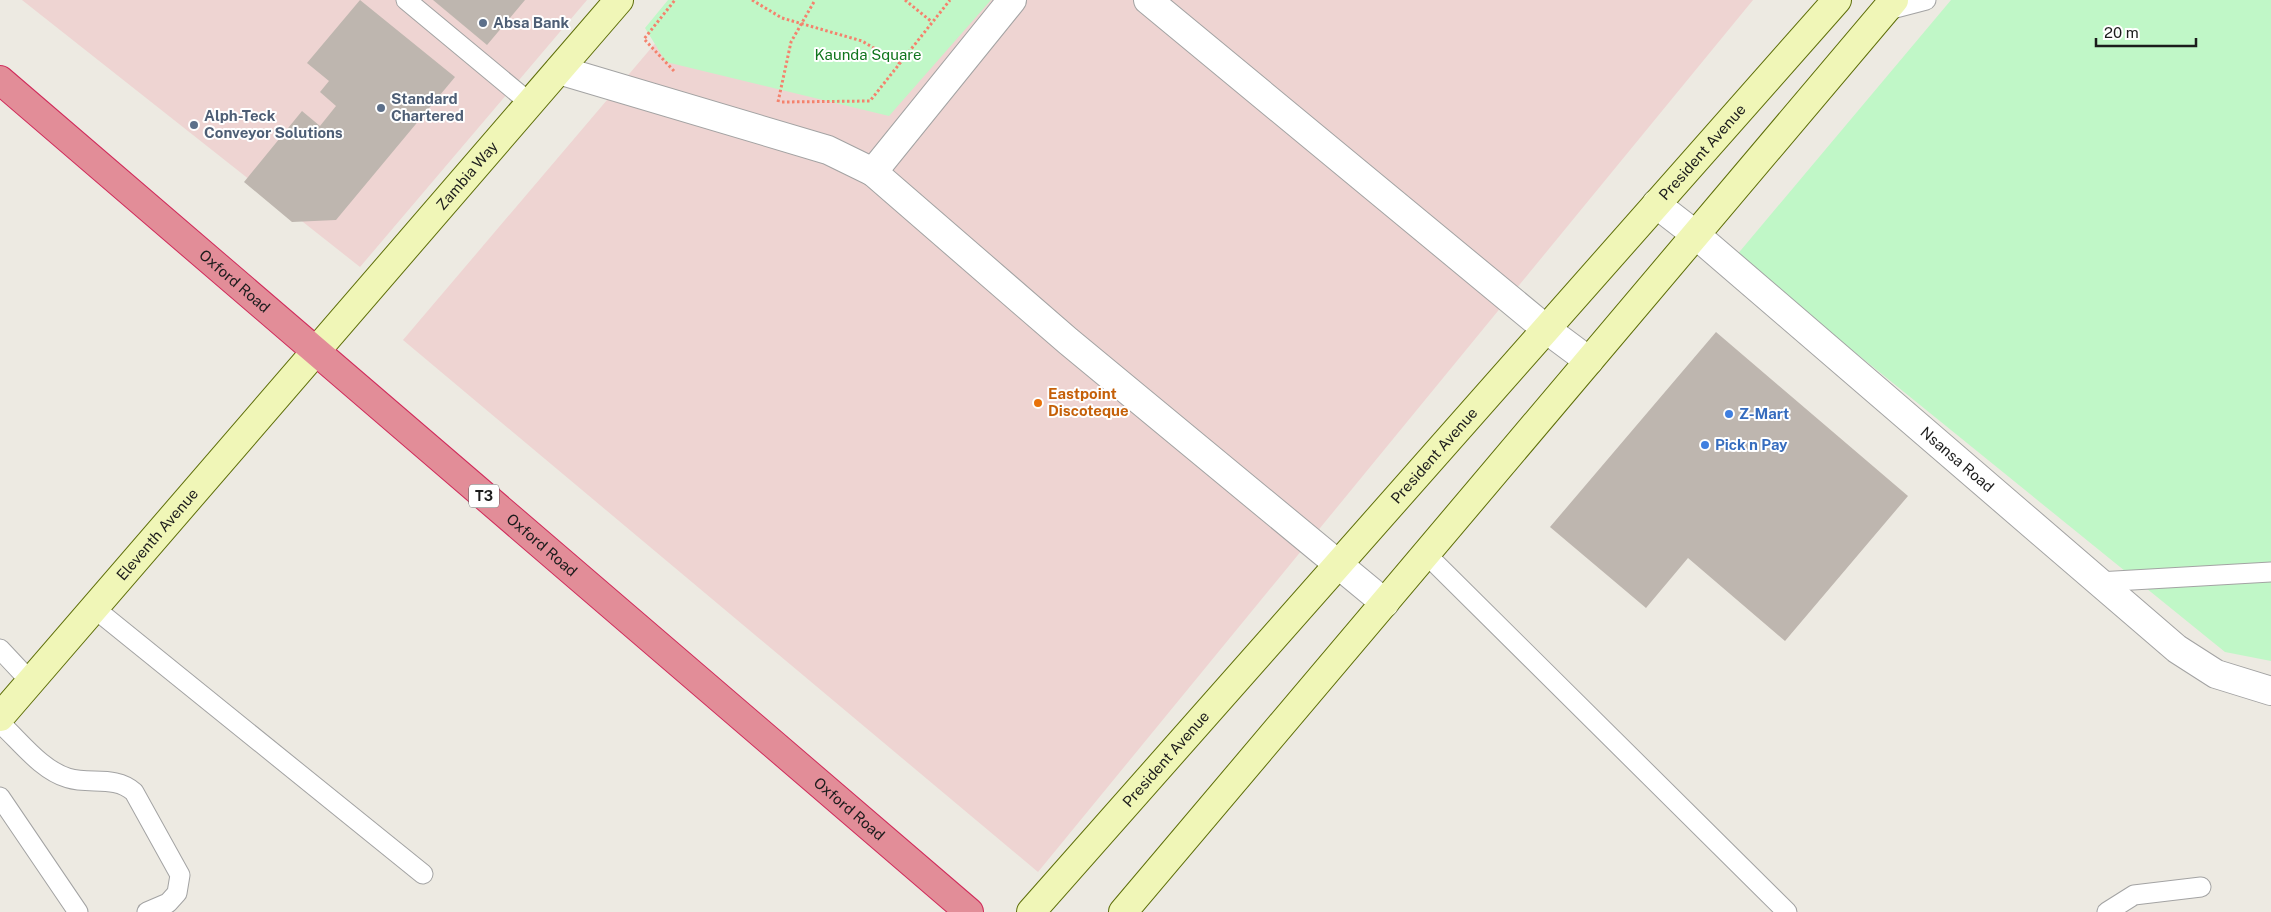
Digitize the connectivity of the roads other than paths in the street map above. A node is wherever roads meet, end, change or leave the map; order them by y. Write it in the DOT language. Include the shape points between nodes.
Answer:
graph roads {
  1 [pos="406,0"];
  2 [pos="618,0"];
  3 [pos="1012,0"];
  4 [pos="1148,0"];
  5 [pos="1837,0"];
  6 [pos="1926,0"];
  7 [pos="1889,5"];
  8 [pos="559,70"];
  9 [pos="0,80"];
  10 [pos="530,103"];
  11 [pos="873,172"];
  12 [pos="1656,204"];
  13 [pos="1696,235"];
  14 [pos="1546,329"];
  15 [pos="316,352"];
  16 [pos="1589,361"];
  17 [pos="1426,554"];
  18 [pos="1338,564"];
  19 [pos="2271,572"];
  20 [pos="2098,582"];
  21 [pos="1384,603"];
  22 [pos="94,608"];
  23 [pos="0,649"];
  24 [pos="30,681"];
  25 [pos="2271,691"];
  26 [pos="0,717"];
  27 [pos="0,723"];
  28 [pos="0,797"];
  29 [pos="422,874"];
  30 [pos="2201,887"];
  31 [pos="78,912"];
  32 [pos="147,912"];
  33 [pos="969,912"];
  34 [pos="1031,912"];
  35 [pos="1123,912"];
  36 [pos="1787,912"];
  37 [pos="2107,912"];
  1 -- 10 [label="lane"];
  2 -- 8 [label="main road, Zambia Way"];
  3 -- 11 [label="street"];
  4 -- 14 [label="street"];
  5 -- 12 [label="main road, President Avenue"];
  6 -- 7 [label="lane"];
  7 -- 13 [label="main road"];
  8 -- 10 [label="main road, Zambia Way"];
  8 -- 11 [label="street" via="828,150"];
  9 -- 15 [label="highway, Oxford Road / T3"];
  10 -- 15 [label="main road, Zambia Way"];
  11 -- 18 [label="street" via="1068,341"];
  12 -- 13 [label="street, Nsansa Road"];
  12 -- 14 [label="main road, President Avenue"];
  13 -- 16 [label="main road"];
  13 -- 20 [label="street, Nsansa Road"];
  14 -- 16 [label="street"];
  14 -- 18 [label="main road, President Avenue"];
  15 -- 22 [label="main road, Eleventh Avenue"];
  15 -- 33 [label="highway, Oxford Road / T3"];
  16 -- 17 [label="main road"];
  17 -- 21 [label="main road"];
  17 -- 36 [label="lane"];
  18 -- 21 [label="street"];
  18 -- 34 [label="main road, President Avenue"];
  19 -- 20 [label="lane"];
  20 -- 25 [label="street, Nsansa Road" via="2177,649 2216,674"];
  21 -- 35 [label="main road"];
  22 -- 24 [label="main road, Eleventh Avenue"];
  22 -- 29 [label="lane"];
  23 -- 24 [label="lane"];
  24 -- 26 [label="main road, Eleventh Avenue"];
  27 -- 32 [label="lane" via="51,771 69,779 115,782 134,792 180,875 177,893 168,903"];
  28 -- 31 [label="lane"];
  30 -- 37 [label="lane" via="2134,895"];
}
